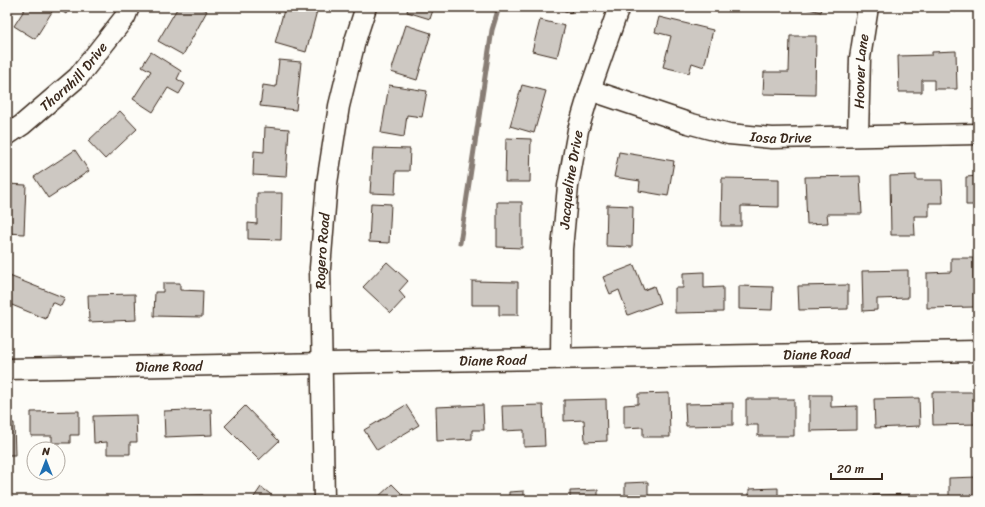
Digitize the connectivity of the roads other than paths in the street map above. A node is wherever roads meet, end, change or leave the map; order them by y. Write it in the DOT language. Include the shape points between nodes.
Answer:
graph roads {
  1 [pos="129,7"];
  2 [pos="366,7"];
  3 [pos="619,7"];
  4 [pos="868,7"];
  5 [pos="590,90"];
  6 [pos="978,134"];
  7 [pos="7,135"];
  8 [pos="858,135"];
  9 [pos="978,351"];
  10 [pos="561,358"];
  11 [pos="321,363"];
  12 [pos="7,369"];
  13 [pos="324,500"];
  1 -- 7 [label="street, Thornhill Drive" via="125,17 78,77"];
  2 -- 11 [label="street, Rogero Road" via="355,41 340,106 327,183 320,268"];
  3 -- 5 [label="street, Jacqueline Drive"];
  4 -- 8 [label="street, Hoover Lane" via="860,58"];
  5 -- 8 [label="street, Iosa Drive" via="729,134 772,138"];
  5 -- 10 [label="street, Jacqueline Drive" via="578,130 568,186 562,249"];
  6 -- 8 [label="street, Iosa Drive"];
  9 -- 10 [label="street, Diane Road"];
  10 -- 11 [label="street, Diane Road"];
  11 -- 12 [label="street, Diane Road"];
  11 -- 13 [label="street, Rogero Road"];
}
